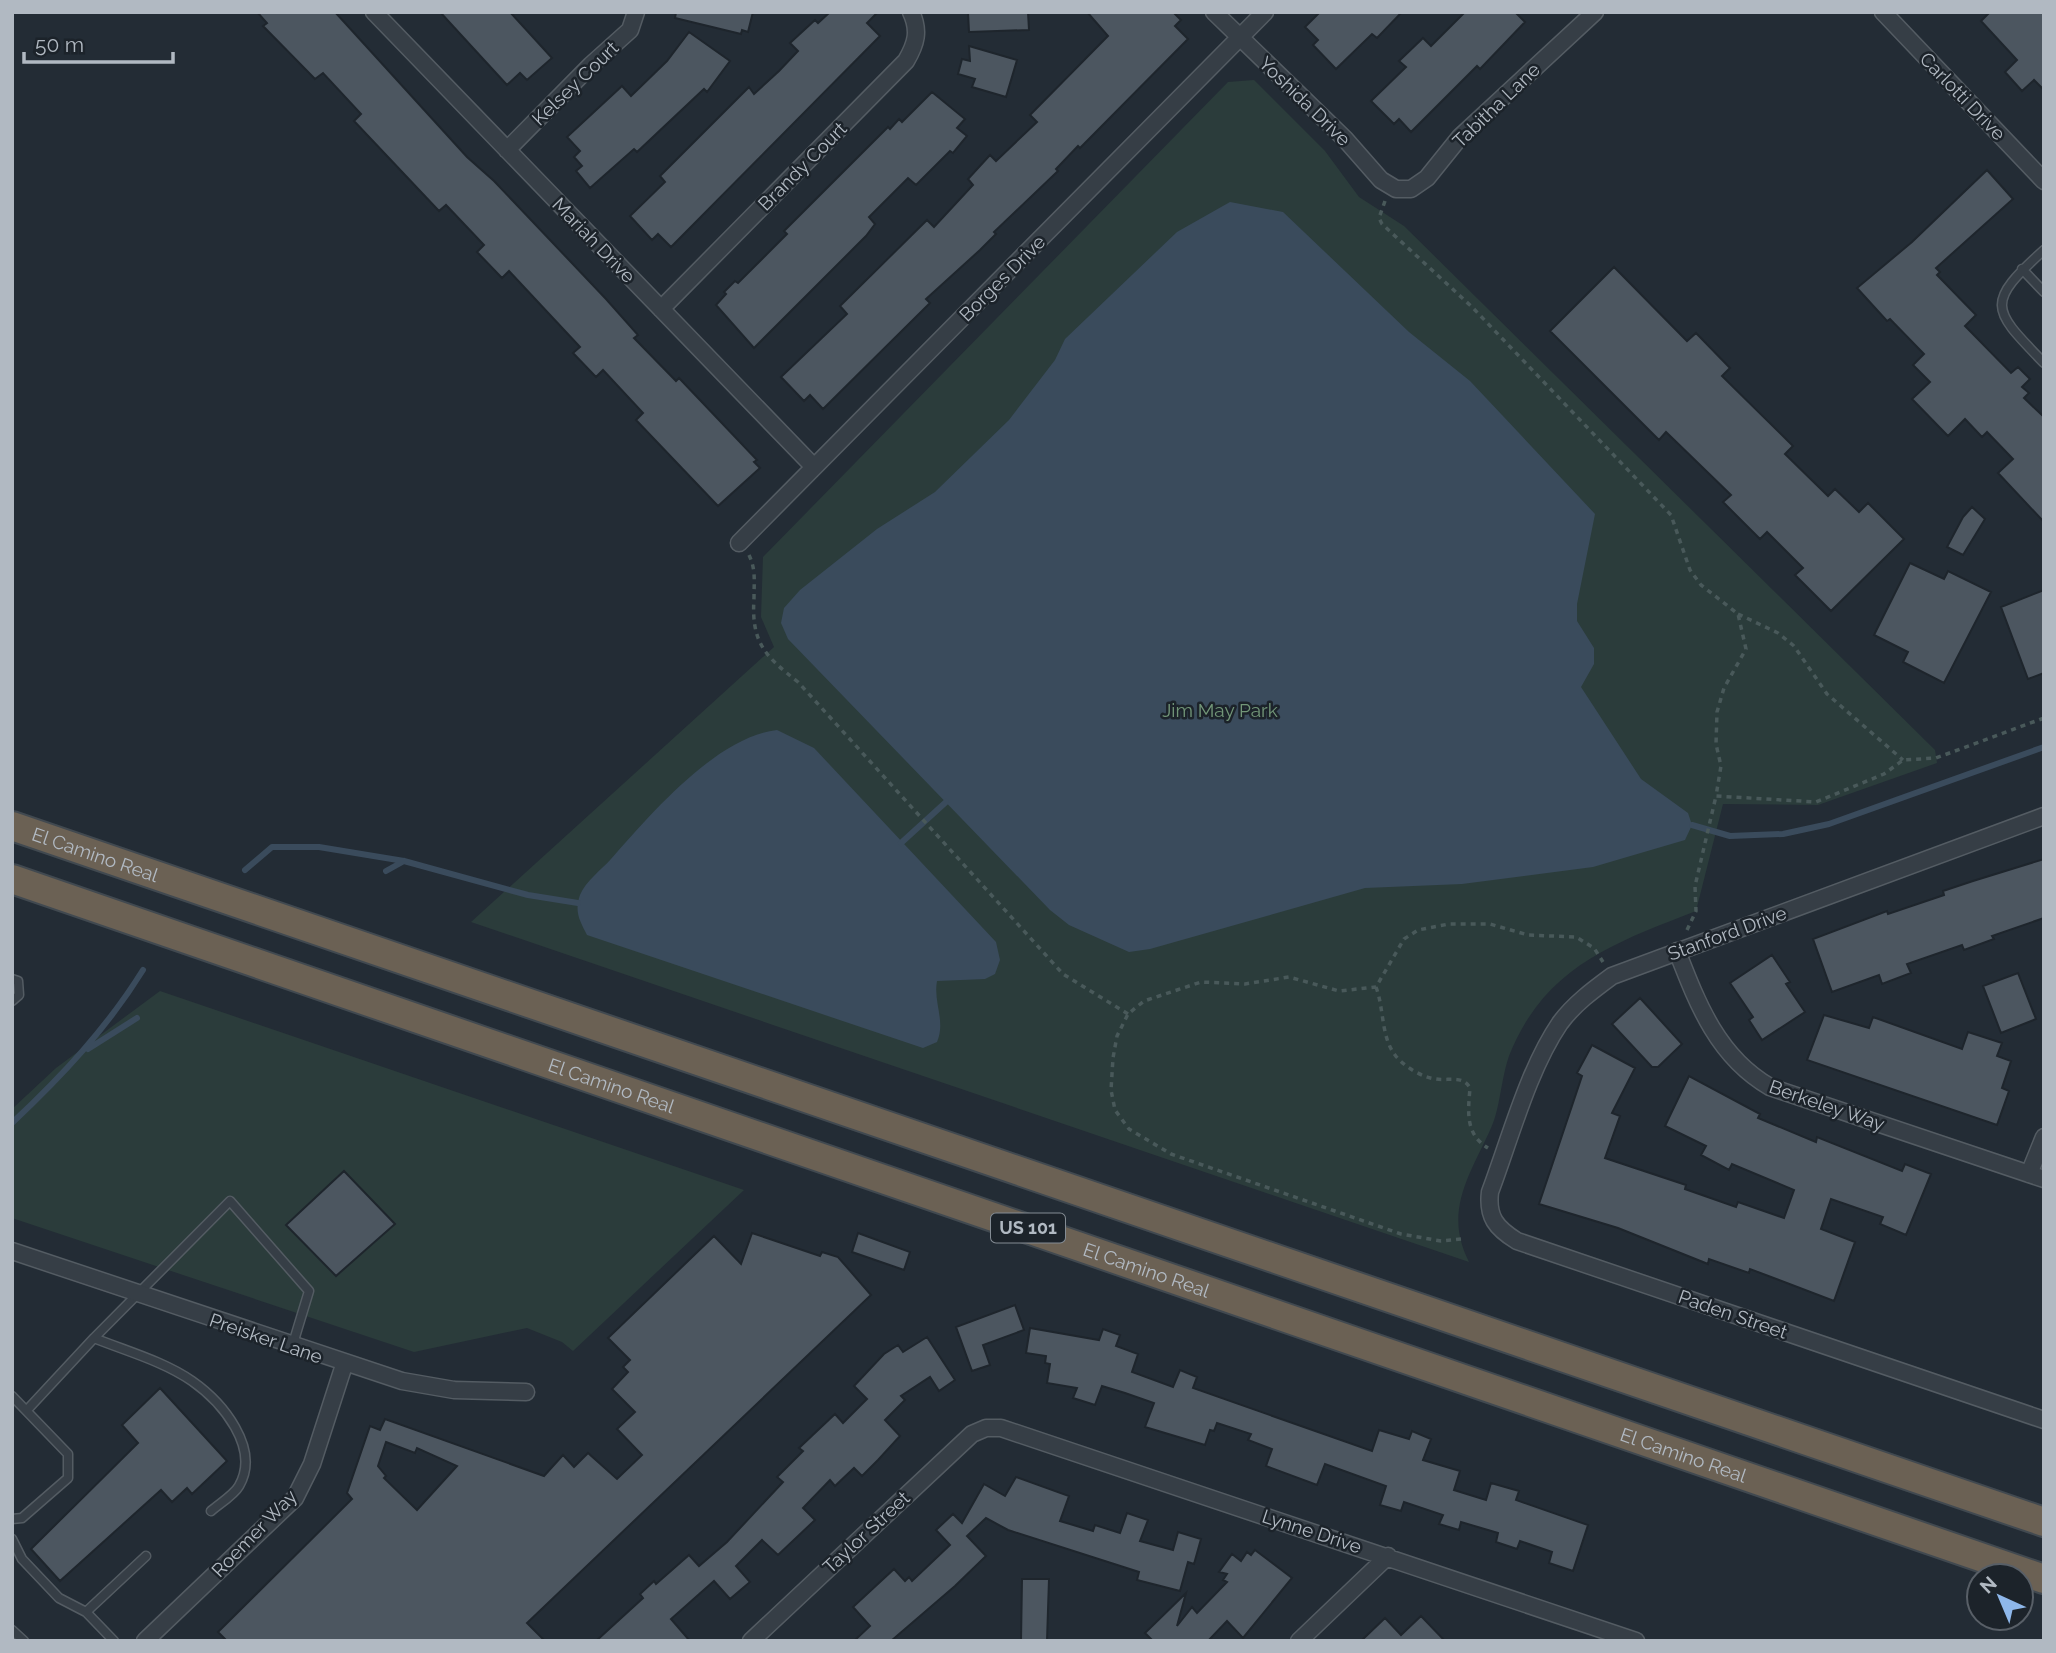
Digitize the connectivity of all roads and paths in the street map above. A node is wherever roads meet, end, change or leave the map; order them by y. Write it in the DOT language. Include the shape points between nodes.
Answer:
graph roads {
  1 [pos="374,12"];
  2 [pos="636,12"];
  3 [pos="911,12"];
  4 [pos="1214,12"];
  5 [pos="1265,12"];
  6 [pos="1595,12"];
  7 [pos="1883,12"];
  8 [pos="1240,37"];
  9 [pos="507,150"];
  10 [pos="2044,181"];
  11 [pos="1396,189"];
  12 [pos="2044,250"];
  13 [pos="2022,269"];
  14 [pos="2044,292"];
  15 [pos="661,309"];
  16 [pos="2044,363"];
  17 [pos="814,467"];
  18 [pos="739,543"];
  19 [pos="1738,614"];
  20 [pos="2044,718"];
  21 [pos="1903,760"];
  22 [pos="1715,799"];
  23 [pos="2044,816"];
  24 [pos="12,826"];
  25 [pos="12,879"];
  26 [pos="1677,951"];
  27 [pos="1612,976"];
  28 [pos="12,979"];
  29 [pos="1376,987"];
  30 [pos="12,1001"];
  31 [pos="1128,1014"];
  32 [pos="2044,1137"];
  33 [pos="1504,1157"];
  34 [pos="2037,1176"];
  35 [pos="1461,1239"];
  36 [pos="12,1251"];
  37 [pos="135,1294"];
  38 [pos="94,1338"];
  39 [pos="292,1347"];
  40 [pos="344,1364"];
  41 [pos="526,1392"];
  42 [pos="12,1396"];
  43 [pos="27,1410"];
  44 [pos="2044,1420"];
  45 [pos="986,1428"];
  46 [pos="211,1511"];
  47 [pos="12,1519"];
  48 [pos="2044,1522"];
  49 [pos="12,1539"];
  50 [pos="146,1556"];
  51 [pos="1388,1556"];
  52 [pos="2044,1578"];
  53 [pos="86,1612"];
  54 [pos="12,1630"];
  55 [pos="24,1641"];
  56 [pos="114,1641"];
  57 [pos="145,1641"];
  58 [pos="751,1641"];
  59 [pos="1299,1641"];
  60 [pos="1636,1641"];
  1 -- 9 [label="street, Mariah Drive"];
  2 -- 9 [label="street, Kelsey Court" via="630,30"];
  3 -- 15 [label="street, Brandy Court" via="918,30 906,61"];
  4 -- 8 [label="street, Yoshida Drive"];
  5 -- 8 [label="street, Borges Drive"];
  6 -- 11 [label="street, Tabitha Lane" via="1460,137 1427,178 1411,190"];
  7 -- 10 [label="street, Carlotti Drive"];
  8 -- 11 [label="street, Yoshida Drive" via="1381,180"];
  8 -- 17 [label="street, Borges Drive"];
  9 -- 15 [label="street, Mariah Drive"];
  11 -- 19 [label="path" via="1381,206 1382,224 1472,307 1671,515 1690,570 1701,585"];
  12 -- 13 [label="lane"];
  13 -- 14 [label="lane"];
  13 -- 16 [label="lane" via="2001,298 2001,313"];
  15 -- 17 [label="street, Mariah Drive"];
  17 -- 18 [label="street, Borges Drive"];
  18 -- 31 [label="path" via="755,569 753,621 758,643 769,659 798,682 1063,974"];
  19 -- 21 [label="path" via="1794,646 1827,694"];
  19 -- 22 [label="path" via="1746,649 1724,688 1717,712 1721,766"];
  20 -- 21 [label="path" via="1936,758"];
  21 -- 22 [label="path" via="1884,774 1816,802"];
  22 -- 26 [label="path" via="1695,886 1696,911"];
  23 -- 26 [label="street, Stanford Drive"];
  24 -- 48 [label="highway, El Camino Real / US 101"];
  25 -- 52 [label="highway, El Camino Real / US 101"];
  26 -- 27 [label="street, Stanford Drive"];
  26 -- 34 [label="street, Berkeley Way" via="1711,1030 1751,1076 1770,1087"];
  27 -- 29 [label="path" via="1594,947 1576,937 1528,935 1475,923 1419,930 1404,939"];
  27 -- 33 [label="street, Stanford Drive" via="1583,998 1543,1052"];
  28 -- 30 [label="lane" via="18,981 19,995"];
  29 -- 31 [label="path" via="1339,991 1290,977 1245,984 1201,982 1144,1001"];
  29 -- 33 [label="path" via="1388,1045 1395,1057 1435,1079 1468,1083 1473,1134"];
  31 -- 35 [label="path" via="1117,1036 1111,1090 1115,1110 1143,1139 1171,1154 1401,1234 1441,1241"];
  32 -- 34 [label="street"];
  33 -- 44 [label="street, Paden Street" via="1488,1205 1492,1221 1517,1241"];
  36 -- 37 [label="street, Preisker Lane"];
  37 -- 38 [label="lane"];
  37 -- 39 [label="street, Preisker Lane"];
  37 -- 39 [label="lane" via="230,1201 309,1291"];
  38 -- 43 [label="lane"];
  38 -- 46 [label="lane" via="193,1382 229,1419 241,1437 246,1460 239,1486"];
  39 -- 40 [label="street, Preisker Lane"];
  40 -- 41 [label="street, Preisker Lane" via="454,1390"];
  40 -- 57 [label="street, Roemer Way" via="312,1464 295,1498"];
  42 -- 43 [label="lane"];
  43 -- 47 [label="lane" via="68,1454 68,1478 22,1518"];
  45 -- 51 [label="street, Lynne Drive" via="1001,1428"];
  45 -- 58 [label="street, Taylor Street" via="972,1434"];
  49 -- 53 [label="lane" via="22,1559 60,1598"];
  50 -- 53 [label="lane"];
  51 -- 59 [label="street"];
  51 -- 60 [label="street, Lynne Drive"];
  53 -- 56 [label="lane"];
  54 -- 55 [label="lane"];
}
